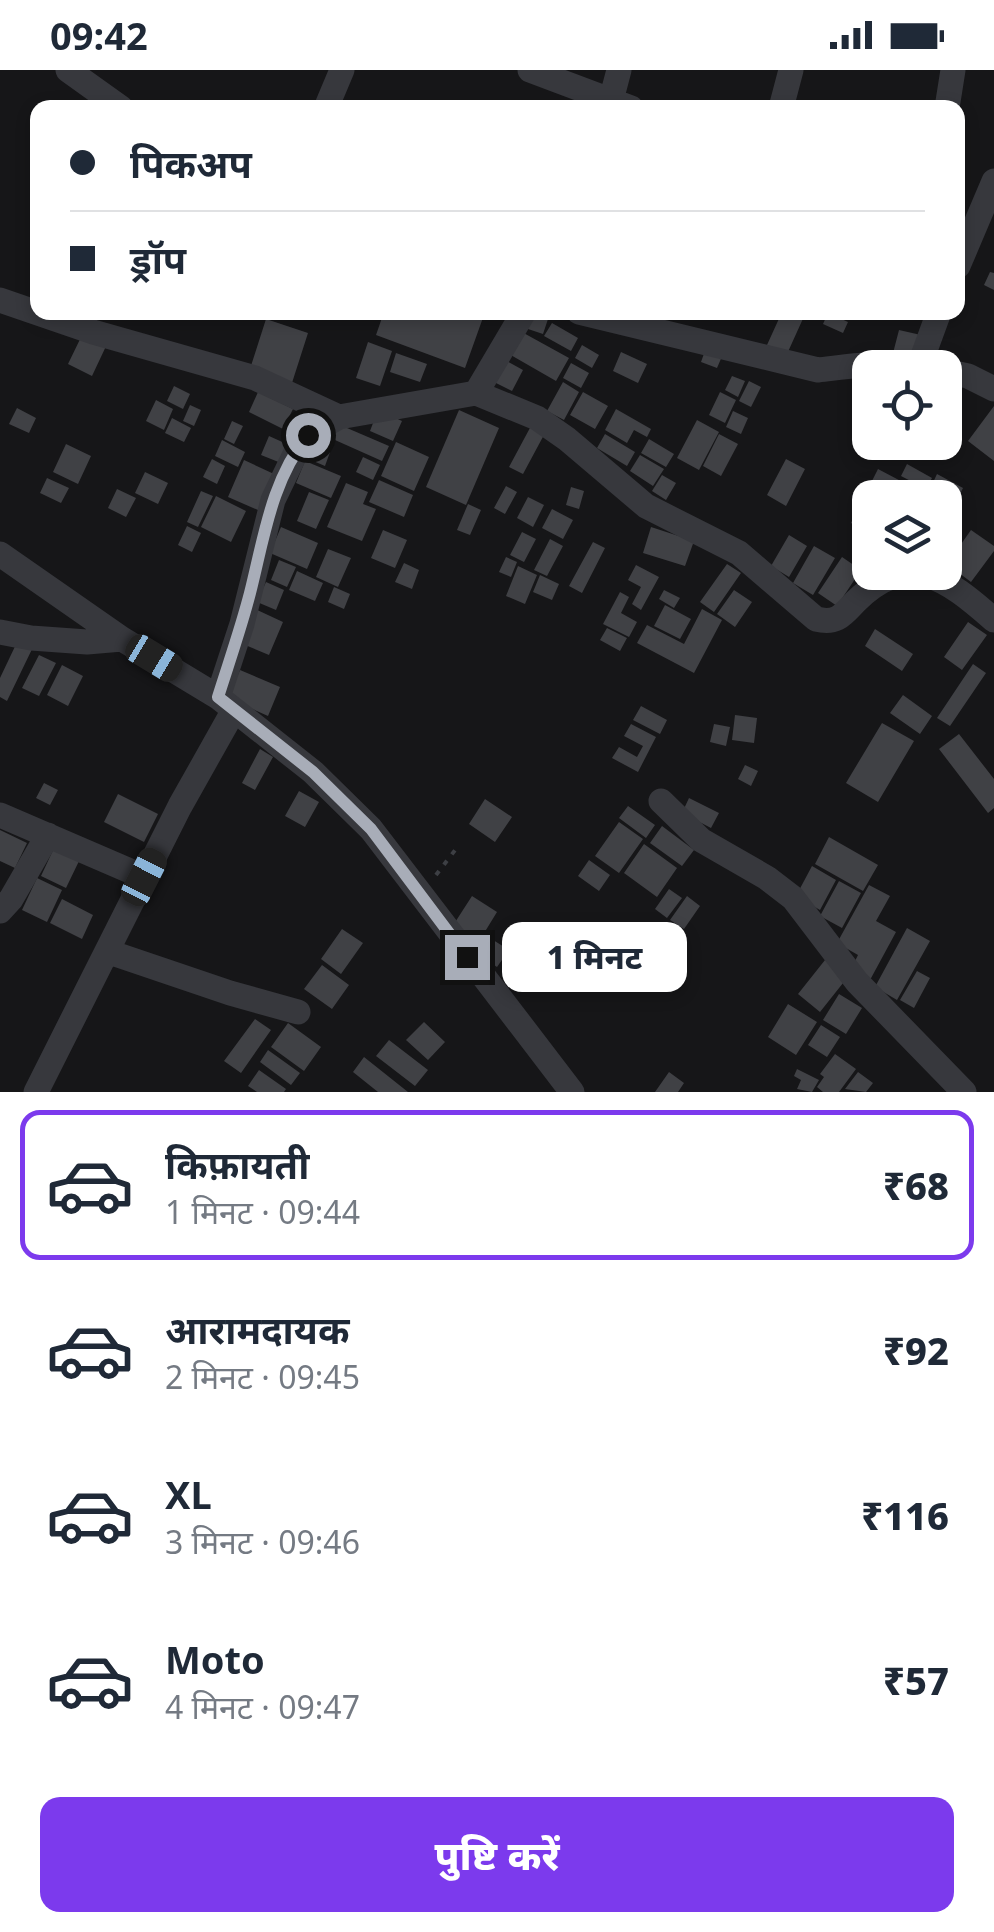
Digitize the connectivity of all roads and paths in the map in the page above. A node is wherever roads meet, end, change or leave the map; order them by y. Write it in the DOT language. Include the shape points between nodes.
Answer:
graph roads {
  1 [pos="68,70"];
  2 [pos="342,70"];
  3 [pos="530,70"];
  4 [pos="619,70"];
  5 [pos="791,70"];
  6 [pos="953,70"];
  7 [pos="110,100"];
  8 [pos="329,100"];
  9 [pos="602,100"];
  10 [pos="617,100"];
  11 [pos="783,100"];
  12 [pos="948,100"];
  13 [pos="994,181"];
  14 [pos="965,249"];
  15 [pos="0,300"];
  16 [pos="30,310"];
  17 [pos="58,320"];
  18 [pos="519,320"];
  19 [pos="612,320"];
  20 [pos="939,320"];
  21 [pos="935,350"];
  22 [pos="994,358"];
  23 [pos="852,366"];
  24 [pos="985,384"];
  25 [pos="476,393"];
  26 [pos="338,417"];
  27 [pos="0,554"];
  28 [pos="994,620"];
  29 [pos="0,632"];
  30 [pos="122,639"];
  31 [pos="226,703"];
  32 [pos="661,800"];
  33 [pos="0,814"];
  34 [pos="48,836"];
  35 [pos="460,846"];
  36 [pos="144,877"];
  37 [pos="420,894"];
  38 [pos="0,911"];
  39 [pos="109,952"];
  40 [pos="298,1012"];
  41 [pos="36,1092"];
  42 [pos="572,1092"];
  43 [pos="964,1092"];
  1 -- 7 [label="street"];
  2 -- 8 [label="street"];
  3 -- 9 [label="street"];
  4 -- 10 [label="street"];
  5 -- 11 [label="street"];
  6 -- 12 [label="street"];
  13 -- 14 [label="street"];
  15 -- 16 [label="street"];
  17 -- 26 [label="street" via="255,378"];
  18 -- 25 [label="street"];
  19 -- 23 [label="street" via="818,370"];
  20 -- 21 [label="street"];
  22 -- 24 [label="street"];
  25 -- 26 [label="street"];
  25 -- 28 [label="street" via="568,438 646,506 739,552 816,619 839,618 884,579 921,573 966,595"];
  26 -- 31 [label="street" via="308,435 273,500"];
  27 -- 30 [label="street"];
  29 -- 30 [label="street"];
  30 -- 31 [label="street"];
  31 -- 36 [label="street"];
  31 -- 37 [label="street" via="360,818"];
  32 -- 43 [label="street" via="701,840 793,898 857,982"];
  33 -- 34 [label="street"];
  34 -- 36 [label="street"];
  34 -- 38 [label="street"];
  35 -- 37 [label="path"];
  36 -- 39 [label="street"];
  37 -- 42 [label="street"];
  39 -- 40 [label="street"];
  39 -- 41 [label="street"];
}
